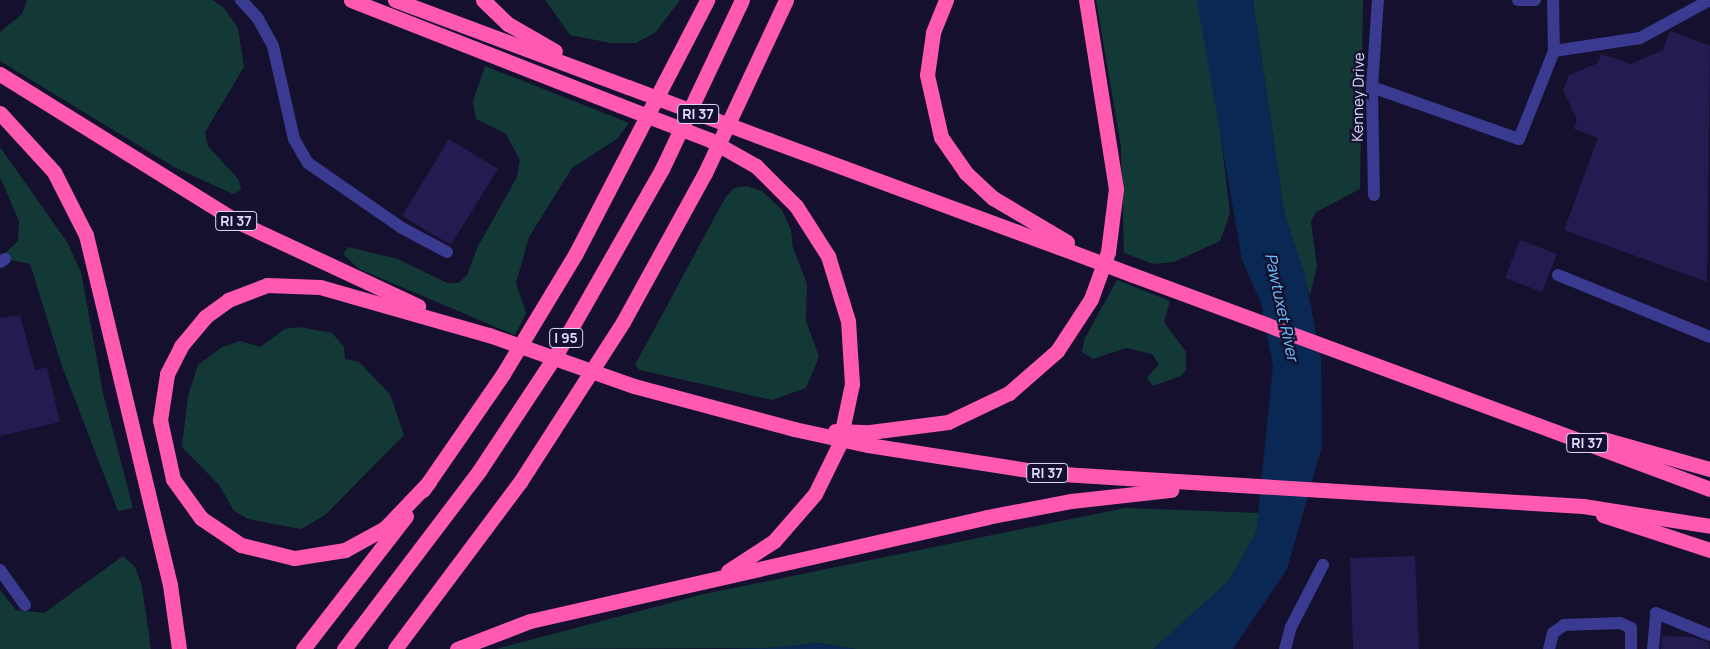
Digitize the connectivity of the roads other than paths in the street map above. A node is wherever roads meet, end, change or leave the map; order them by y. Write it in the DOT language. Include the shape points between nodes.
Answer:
graph roads {
  1 [pos="241,0"];
  2 [pos="351,0"];
  3 [pos="395,0"];
  4 [pos="484,0"];
  5 [pos="702,0"];
  6 [pos="707,0"];
  7 [pos="742,0"];
  8 [pos="786,0"];
  9 [pos="946,0"];
  10 [pos="1086,0"];
  11 [pos="1378,0"];
  12 [pos="1518,0"];
  13 [pos="1535,0"];
  14 [pos="1553,0"];
  15 [pos="1710,0"];
  16 [pos="685,42"];
  17 [pos="1554,51"];
  18 [pos="0,74"];
  19 [pos="628,87"];
  20 [pos="1372,87"];
  21 [pos="0,113"];
  22 [pos="1374,195"];
  23 [pos="1073,249"];
  24 [pos="447,252"];
  25 [pos="1558,275"];
  26 [pos="489,335"];
  27 [pos="1710,337"];
  28 [pos="1464,398"];
  29 [pos="869,439"];
  30 [pos="1710,469"];
  31 [pos="429,482"];
  32 [pos="1227,486"];
  33 [pos="1710,489"];
  34 [pos="1558,504"];
  35 [pos="1710,526"];
  36 [pos="1710,550"];
  37 [pos="1323,565"];
  38 [pos="0,570"];
  39 [pos="694,584"];
  40 [pos="25,605"];
  41 [pos="1710,635"];
  42 [pos="179,649"];
  43 [pos="303,649"];
  44 [pos="344,649"];
  45 [pos="395,649"];
  46 [pos="457,649"];
  47 [pos="1285,649"];
  48 [pos="1549,649"];
  49 [pos="1631,649"];
  50 [pos="1653,649"];
  1 -- 24 [label="street" via="258,16 273,46 294,139 308,163 402,228"];
  2 -- 39 [label="highway, bridge" via="710,140 756,166 803,214 832,266 850,331 851,394 834,458 800,515 756,556"];
  3 -- 19 [label="highway, RI 37"];
  4 -- 19 [label="highway" via="530,38"];
  5 -- 16 [label="highway"];
  6 -- 16 [label="highway"];
  7 -- 44 [label="highway, I 95" via="662,169 557,353 479,471"];
  8 -- 45 [label="highway, I 95" via="705,174 623,322 520,482"];
  9 -- 23 [label="highway" via="932,33 927,75 941,137 966,173 993,198"];
  10 -- 29 [label="highway" via="1116,189 1108,252 1091,299 1057,351 1009,393 941,424"];
  11 -- 20 [label="street, Kenney Drive"];
  12 -- 13 [label="street"];
  14 -- 17 [label="street"];
  15 -- 17 [label="street" via="1640,38"];
  16 -- 31 [label="highway" via="576,253 498,381"];
  17 -- 20 [label="street" via="1520,139"];
  18 -- 26 [label="highway, RI 37" via="236,221 388,294"];
  19 -- 23 [label="highway, RI 37, bridge"];
  20 -- 22 [label="street, Kenney Drive"];
  21 -- 42 [label="highway" via="54,172 86,234 170,585"];
  23 -- 28 [label="highway, RI 37, bridge" via="1133,275"];
  25 -- 27 [label="street"];
  26 -- 29 [label="highway, RI 37, bridge" via="634,386 794,429"];
  26 -- 31 [label="highway" via="320,287 267,285 228,300 205,318 180,346 168,374 160,420 173,479 201,518 240,545 294,558 345,550 384,528"];
  28 -- 30 [label="highway"];
  28 -- 33 [label="highway, RI 37"];
  29 -- 32 [label="highway, RI 37" via="1022,470"];
  31 -- 43 [label="highway" via="378,556"];
  32 -- 34 [label="highway, RI 37"];
  32 -- 39 [label="highway" via="1043,506"];
  34 -- 35 [label="highway, RI 37" via="1630,511"];
  34 -- 36 [label="highway"];
  37 -- 47 [label="street" via="1291,627"];
  38 -- 40 [label="street"];
  39 -- 46 [label="highway" via="522,623"];
  41 -- 50 [label="street" via="1656,613"];
  48 -- 49 [label="street" via="1553,633 1564,625 1620,623 1631,628"];
}
